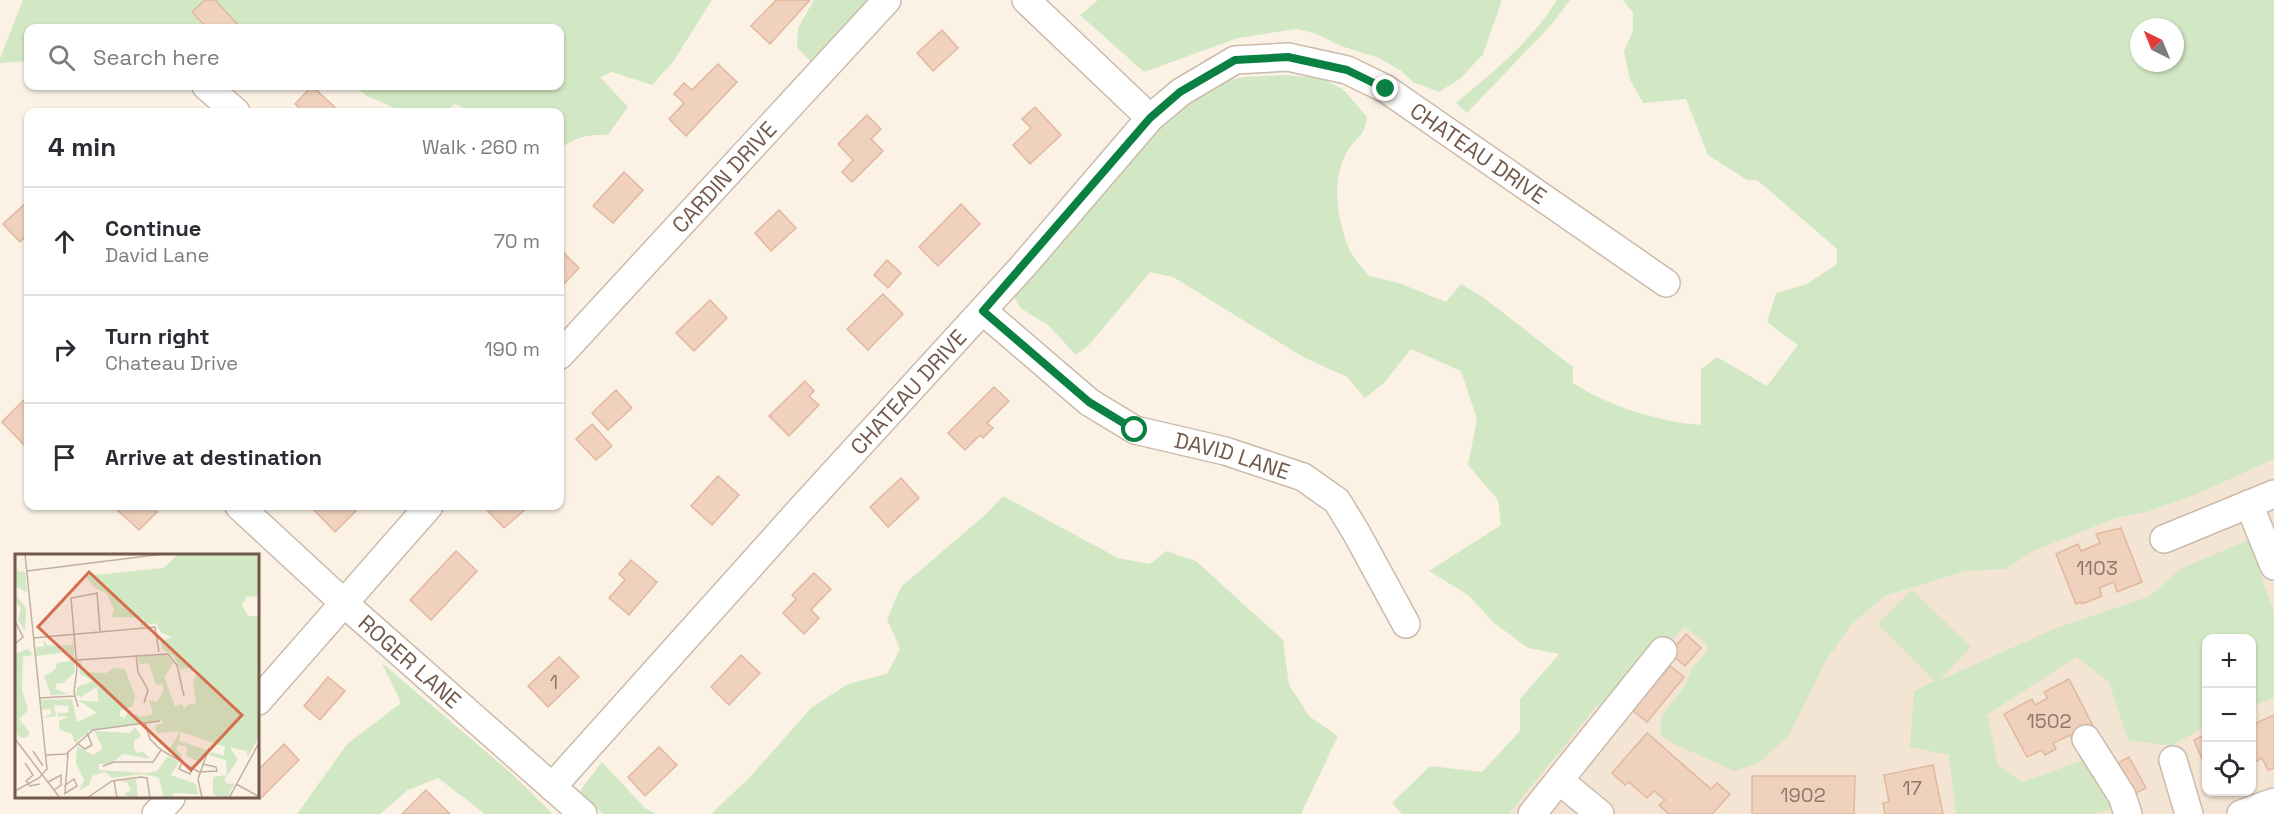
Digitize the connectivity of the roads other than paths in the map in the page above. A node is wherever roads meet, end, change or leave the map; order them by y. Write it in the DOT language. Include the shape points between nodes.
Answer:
graph roads {
  1 [pos="887,0"];
  2 [pos="1026,0"];
  3 [pos="1150,118"];
  4 [pos="1666,283"];
  5 [pos="983,311"];
  6 [pos="564,351"];
  7 [pos="2274,494"];
  8 [pos="2249,504"];
  9 [pos="243,510"];
  10 [pos="426,510"];
  11 [pos="2164,539"];
  12 [pos="2274,566"];
  13 [pos="345,604"];
  14 [pos="1406,624"];
  15 [pos="1663,651"];
  16 [pos="260,698"];
  17 [pos="2086,739"];
  18 [pos="2173,760"];
  19 [pos="1560,781"];
  20 [pos="552,787"];
  21 [pos="170,799"];
  22 [pos="2273,805"];
  23 [pos="156,814"];
  24 [pos="583,814"];
  25 [pos="1532,814"];
  26 [pos="1600,814"];
  27 [pos="2128,814"];
  28 [pos="2189,814"];
  29 [pos="2241,814"];
  1 -- 6 [label="street, CARDIN DRIVE"];
  2 -- 3 [label="street"];
  3 -- 4 [label="street, CHATEAU DRIVE" via="1180,92 1235,60 1288,57 1347,70 1386,89"];
  3 -- 5 [label="street, CHATEAU DRIVE"];
  5 -- 14 [label="street, DAVID LANE" via="1089,402 1135,430 1225,451 1303,477 1337,501"];
  5 -- 20 [label="street, CHATEAU DRIVE"];
  7 -- 8 [label="street"];
  8 -- 11 [label="street"];
  8 -- 12 [label="street"];
  9 -- 13 [label="street, ROGER LANE"];
  10 -- 13 [label="street"];
  13 -- 16 [label="street"];
  13 -- 20 [label="street, ROGER LANE"];
  15 -- 19 [label="street"];
  17 -- 27 [label="street" via="2122,796"];
  18 -- 28 [label="street"];
  19 -- 25 [label="street"];
  19 -- 26 [label="street"];
  20 -- 24 [label="street, ROGER LANE"];
  21 -- 23 [label="street"];
  22 -- 29 [label="street"];
}
